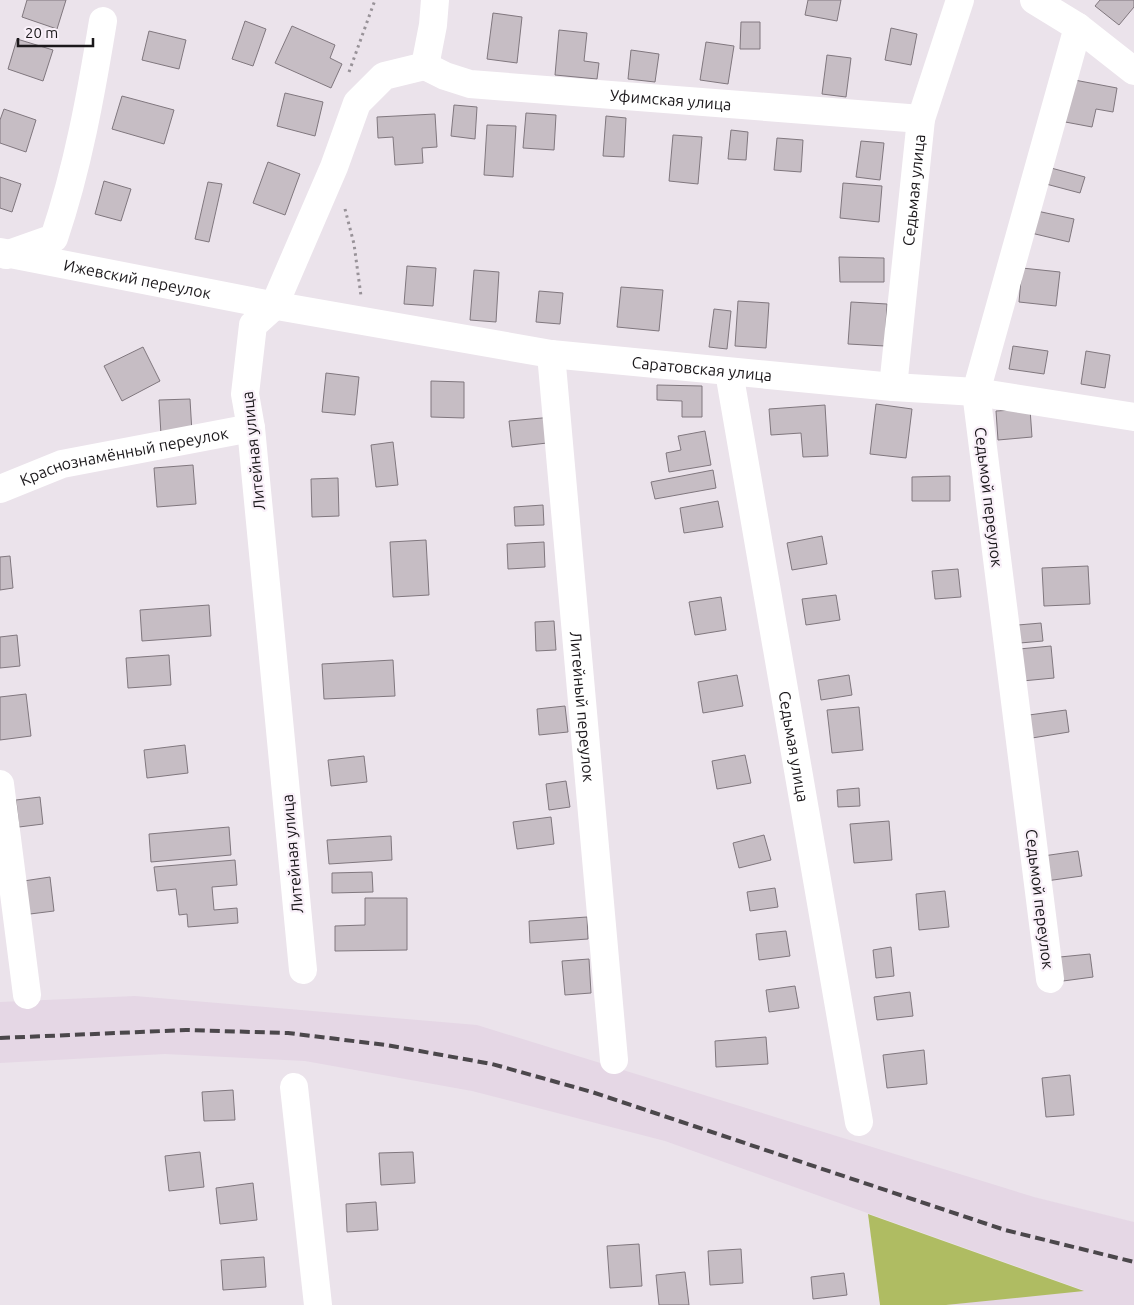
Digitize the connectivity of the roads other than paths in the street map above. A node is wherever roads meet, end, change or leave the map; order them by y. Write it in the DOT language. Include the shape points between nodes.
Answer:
graph roads {
  1 [pos="435,0"];
  2 [pos="960,0"];
  3 [pos="1034,0"];
  4 [pos="103,21"];
  5 [pos="1078,27"];
  6 [pos="425,66"];
  7 [pos="1134,71"];
  8 [pos="921,119"];
  9 [pos="2,256"];
  10 [pos="274,306"];
  11 [pos="551,354"];
  12 [pos="729,372"];
  13 [pos="893,387"];
  14 [pos="976,392"];
  15 [pos="1134,416"];
  16 [pos="251,428"];
  17 [pos="0,489"];
  18 [pos="0,784"];
  19 [pos="303,970"];
  20 [pos="1050,979"];
  21 [pos="27,994"];
  22 [pos="614,1060"];
  23 [pos="294,1087"];
  24 [pos="859,1122"];
  25 [pos="318,1305"];
  1 -- 6 [label="street"];
  2 -- 8 [label="street, Седьмая улица"];
  3 -- 5 [label="street"];
  4 -- 9 [label="street" via="92,90 54,238"];
  5 -- 7 [label="street"];
  5 -- 14 [label="street, Седьмой переулок"];
  6 -- 8 [label="street, Уфимская улица" via="470,84"];
  6 -- 10 [label="street, Литейная улица" via="384,76 357,103 334,167"];
  8 -- 13 [label="street, Седьмая улица"];
  9 -- 10 [label="street, Ижевский переулок"];
  10 -- 11 [label="street, Саратовская улица"];
  10 -- 16 [label="street, Литейная улица" via="253,325 245,394"];
  11 -- 12 [label="street, Саратовская улица"];
  11 -- 22 [label="street, Литейный переулок"];
  12 -- 13 [label="street, Саратовская улица"];
  12 -- 24 [label="street, Седьмая улица"];
  13 -- 14 [label="street, Саратовская улица"];
  14 -- 15 [label="street, Саратовская улица"];
  14 -- 20 [label="street, Седьмой переулок"];
  16 -- 17 [label="street, Краснознамённый переулок" via="62,464"];
  16 -- 19 [label="street, Литейная улица"];
  18 -- 21 [label="street"];
  23 -- 25 [label="street"];
}
